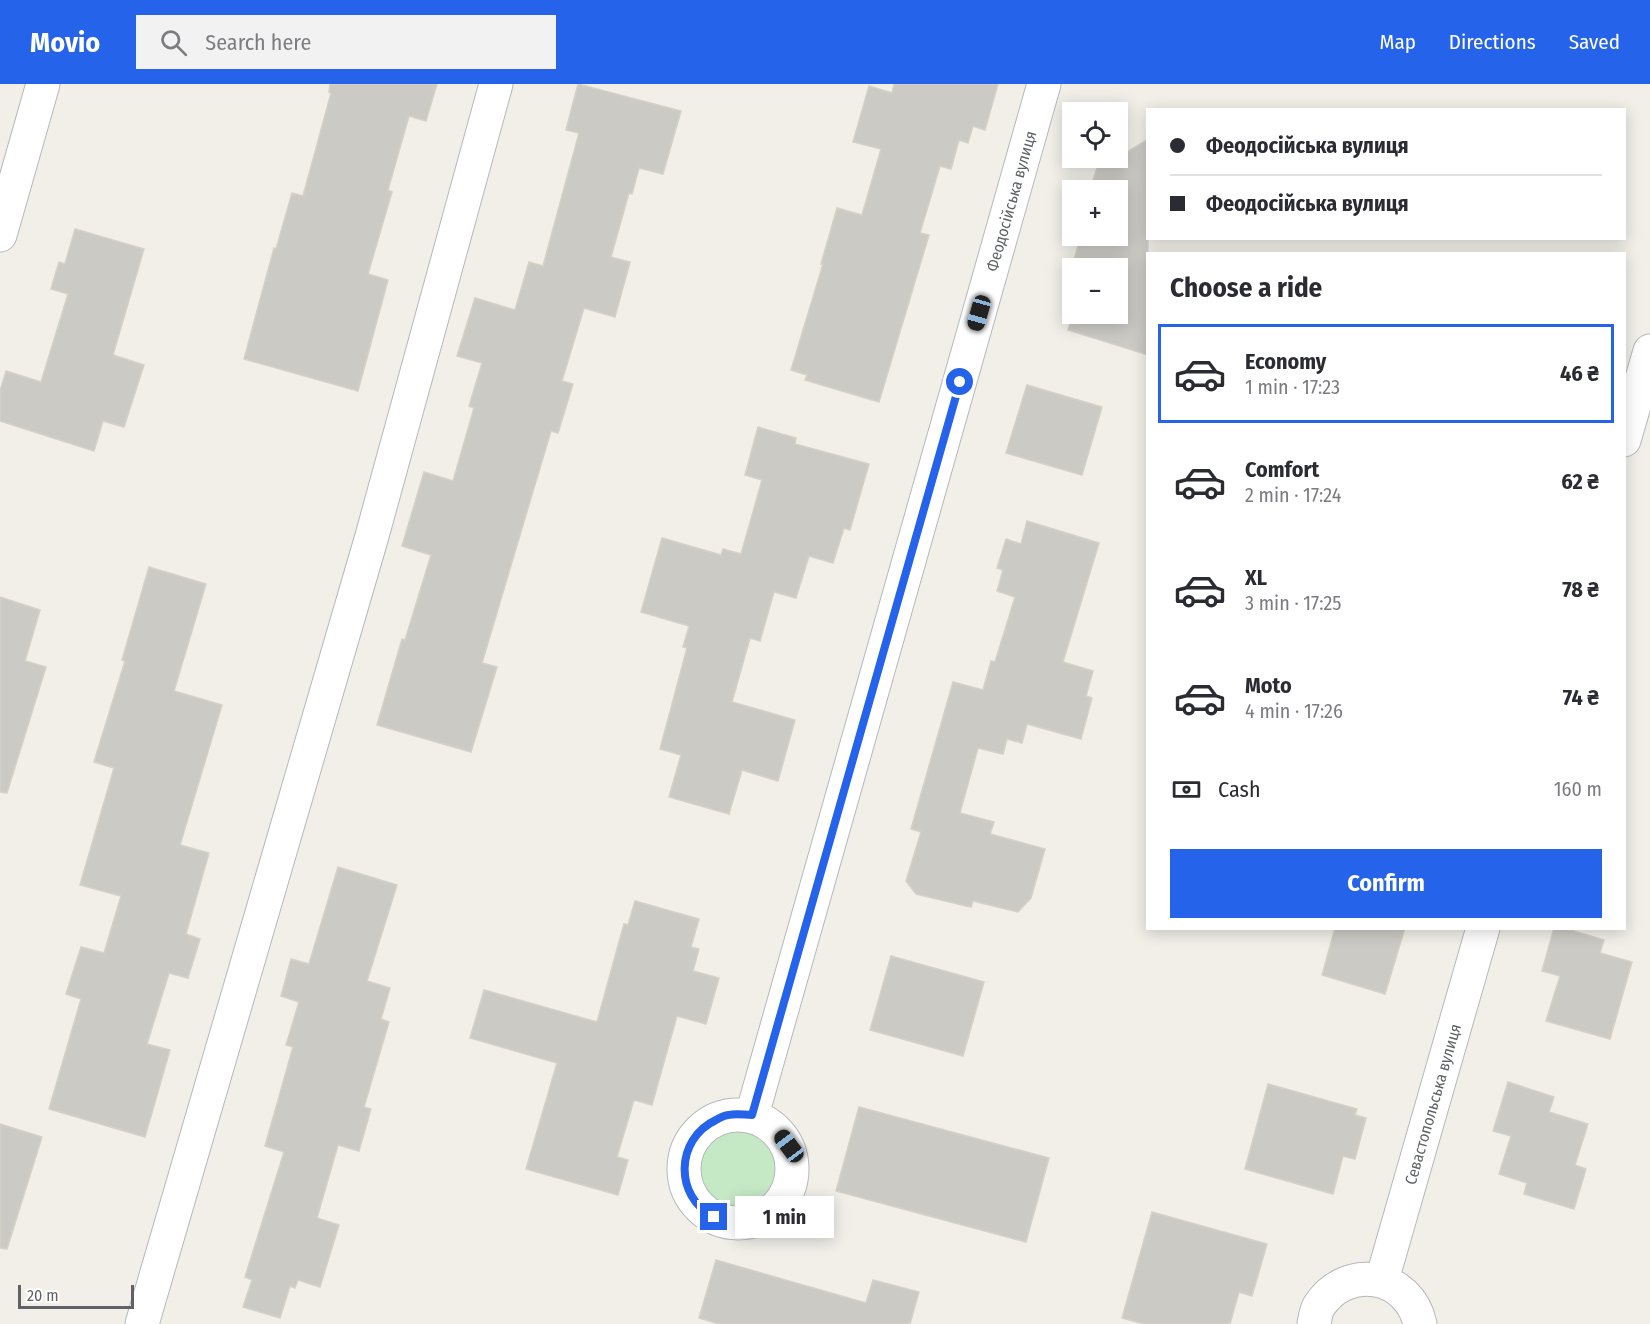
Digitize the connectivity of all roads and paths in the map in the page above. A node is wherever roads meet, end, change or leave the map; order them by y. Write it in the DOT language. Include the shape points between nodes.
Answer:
graph roads {
  1 [pos="43,84"];
  2 [pos="496,84"];
  3 [pos="1044,84"];
  4 [pos="0,235"];
  5 [pos="1650,351"];
  6 [pos="1626,433"];
  7 [pos="1482,930"];
  8 [pos="752,1115"];
  9 [pos="1382,1280"];
  10 [pos="142,1324"];
  11 [pos="1314,1324"];
  12 [pos="1420,1324"];
  1 -- 4 [label="street"];
  2 -- 10 [label="street" via="372,536"];
  3 -- 8 [label="street, Феодосійська вулиця"];
  5 -- 6 [label="street"];
  7 -- 9 [label="street, Севастопольська вулиця"];
  9 -- 11 [label="street" via="1357,1279 1334,1289 1318,1308"];
  9 -- 12 [label="street" via="1403,1291 1418,1311"];
}
